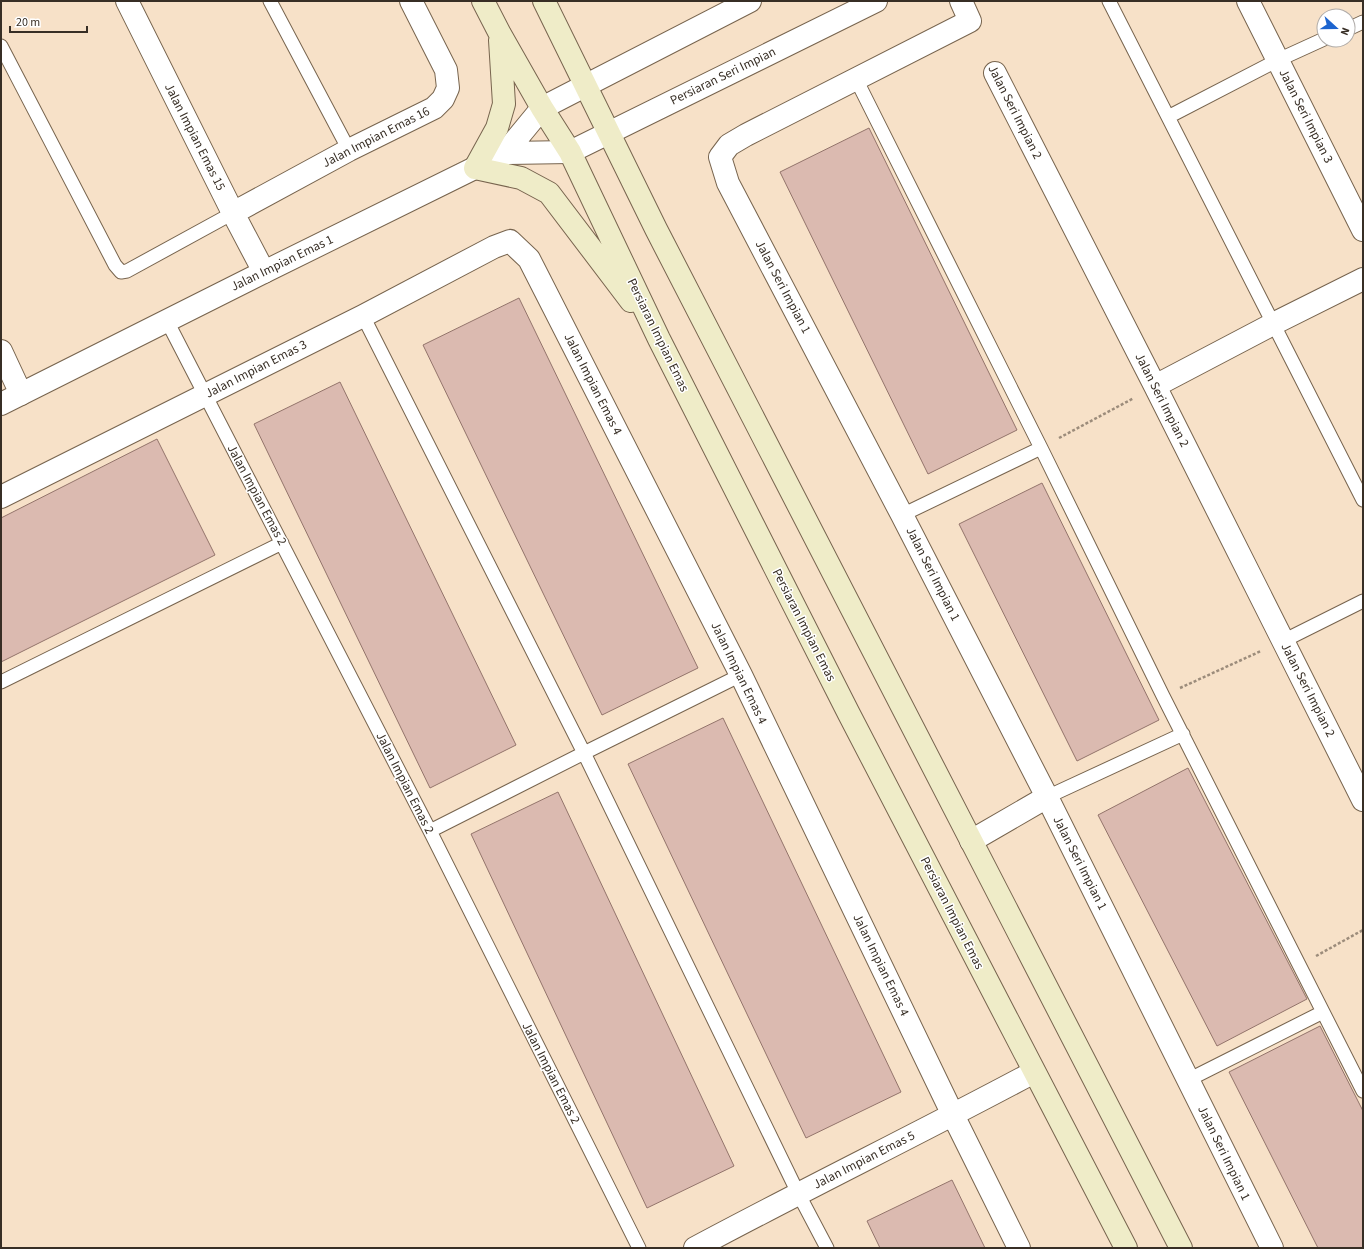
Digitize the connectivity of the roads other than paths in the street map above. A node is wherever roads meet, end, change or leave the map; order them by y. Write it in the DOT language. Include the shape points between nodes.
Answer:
graph roads {
  1 [pos="127,1"];
  2 [pos="270,1"];
  3 [pos="410,1"];
  4 [pos="483,1"];
  5 [pos="544,1"];
  6 [pos="750,1"];
  7 [pos="876,1"];
  8 [pos="960,1"];
  9 [pos="1109,1"];
  10 [pos="1248,1"];
  11 [pos="500,34"];
  12 [pos="1316,43"];
  13 [pos="1,46"];
  14 [pos="1278,60"];
  15 [pos="995,73"];
  16 [pos="856,79"];
  17 [pos="586,85"];
  18 [pos="542,108"];
  19 [pos="1168,117"];
  20 [pos="610,132"];
  21 [pos="349,150"];
  22 [pos="570,152"];
  23 [pos="505,153"];
  24 [pos="475,168"];
  25 [pos="233,213"];
  26 [pos="1363,230"];
  27 [pos="510,241"];
  28 [pos="264,272"];
  29 [pos="1363,279"];
  30 [pos="363,316"];
  31 [pos="167,321"];
  32 [pos="1273,324"];
  33 [pos="659,339"];
  34 [pos="1,351"];
  35 [pos="1155,386"];
  36 [pos="21,394"];
  37 [pos="204,395"];
  38 [pos="1,404"];
  39 [pos="1041,448"];
  40 [pos="1,497"];
  41 [pos="1363,500"];
  42 [pos="902,515"];
  43 [pos="282,543"];
  44 [pos="1363,601"];
  45 [pos="1283,641"];
  46 [pos="741,675"];
  47 [pos="1,682"];
  48 [pos="1183,734"];
  49 [pos="584,753"];
  50 [pos="1047,797"];
  51 [pos="1363,800"];
  52 [pos="430,831"];
  53 [pos="971,841"];
  54 [pos="1322,1012"];
  55 [pos="1034,1072"];
  56 [pos="1188,1080"];
  57 [pos="1363,1091"];
  58 [pos="953,1115"];
  59 [pos="798,1193"];
  60 [pos="639,1248"];
  61 [pos="695,1248"];
  62 [pos="827,1248"];
  63 [pos="1019,1248"];
  64 [pos="1126,1248"];
  65 [pos="1181,1248"];
  66 [pos="1272,1248"];
  1 -- 25 [label="street, Jalan Impian Emas 15"];
  2 -- 21 [label="lane"];
  3 -- 21 [label="street, Jalan Impian Emas 16" via="446,70 448,88 443,99 434,108"];
  4 -- 11 [label="main road, Persiaran Impian Emas"];
  5 -- 17 [label="main road"];
  6 -- 17 [label="street"];
  7 -- 20 [label="street, Persiaran Seri Impian"];
  8 -- 16 [label="street, Jalan Seri Impian 1" via="970,21"];
  9 -- 19 [label="lane"];
  10 -- 14 [label="street, Jalan Seri Impian 3"];
  11 -- 18 [label="main road, Persiaran Impian Emas"];
  11 -- 24 [label="main road" via="504,104 497,128"];
  12 -- 14 [label="lane"];
  13 -- 25 [label="lane" via="115,265 122,272"];
  14 -- 19 [label="lane"];
  14 -- 26 [label="street, Jalan Seri Impian 3"];
  15 -- 35 [label="street, Jalan Seri Impian 2"];
  16 -- 39 [label="lane"];
  16 -- 42 [label="street, Jalan Seri Impian 1" via="746,135 730,145 720,157 728,183"];
  17 -- 18 [label="street"];
  17 -- 20 [label="main road"];
  18 -- 22 [label="main road, Persiaran Impian Emas"];
  18 -- 23 [label="street"];
  19 -- 32 [label="lane"];
  20 -- 22 [label="street, Persiaran Seri Impian"];
  20 -- 53 [label="main road" via="656,229"];
  21 -- 25 [label="street, Jalan Impian Emas 16"];
  22 -- 23 [label="street, Jalan Impian Emas 1"];
  22 -- 33 [label="main road, Persiaran Impian Emas"];
  23 -- 24 [label="street, Jalan Impian Emas 1"];
  24 -- 28 [label="street, Jalan Impian Emas 1"];
  24 -- 33 [label="main road" via="521,178 549,193"];
  25 -- 28 [label="street, Jalan Impian Emas 15"];
  27 -- 30 [label="street, Jalan Impian Emas 3"];
  27 -- 46 [label="street, Jalan Impian Emas 4" via="529,259"];
  28 -- 31 [label="street, Jalan Impian Emas 1"];
  29 -- 32 [label="street"];
  30 -- 37 [label="street, Jalan Impian Emas 3"];
  30 -- 49 [label="lane"];
  31 -- 36 [label="street, Jalan Impian Emas 1"];
  31 -- 37 [label="lane, Jalan Impian Emas 2"];
  32 -- 35 [label="street"];
  32 -- 41 [label="lane"];
  33 -- 55 [label="main road, Persiaran Impian Emas"];
  34 -- 36 [label="street"];
  35 -- 45 [label="street, Jalan Seri Impian 2"];
  36 -- 38 [label="street, Jalan Impian Emas 1"];
  37 -- 40 [label="street, Jalan Impian Emas 3"];
  37 -- 43 [label="lane, Jalan Impian Emas 2"];
  39 -- 42 [label="lane"];
  39 -- 48 [label="lane"];
  42 -- 50 [label="street, Jalan Seri Impian 1"];
  43 -- 47 [label="lane"];
  43 -- 52 [label="lane, Jalan Impian Emas 2"];
  44 -- 45 [label="lane"];
  45 -- 51 [label="street, Jalan Seri Impian 2"];
  46 -- 49 [label="lane"];
  46 -- 58 [label="street, Jalan Impian Emas 4"];
  48 -- 50 [label="lane"];
  48 -- 54 [label="lane"];
  49 -- 52 [label="lane"];
  49 -- 59 [label="lane"];
  50 -- 53 [label="street"];
  50 -- 56 [label="street, Jalan Seri Impian 1"];
  52 -- 60 [label="lane, Jalan Impian Emas 2"];
  53 -- 65 [label="main road"];
  54 -- 56 [label="lane"];
  54 -- 57 [label="lane"];
  55 -- 58 [label="street, Jalan Impian Emas 5"];
  55 -- 64 [label="main road, Persiaran Impian Emas"];
  56 -- 66 [label="street, Jalan Seri Impian 1"];
  58 -- 59 [label="street, Jalan Impian Emas 5"];
  58 -- 63 [label="street, Jalan Impian Emas 4"];
  59 -- 61 [label="street, Jalan Impian Emas 5"];
  59 -- 62 [label="lane"];
}
